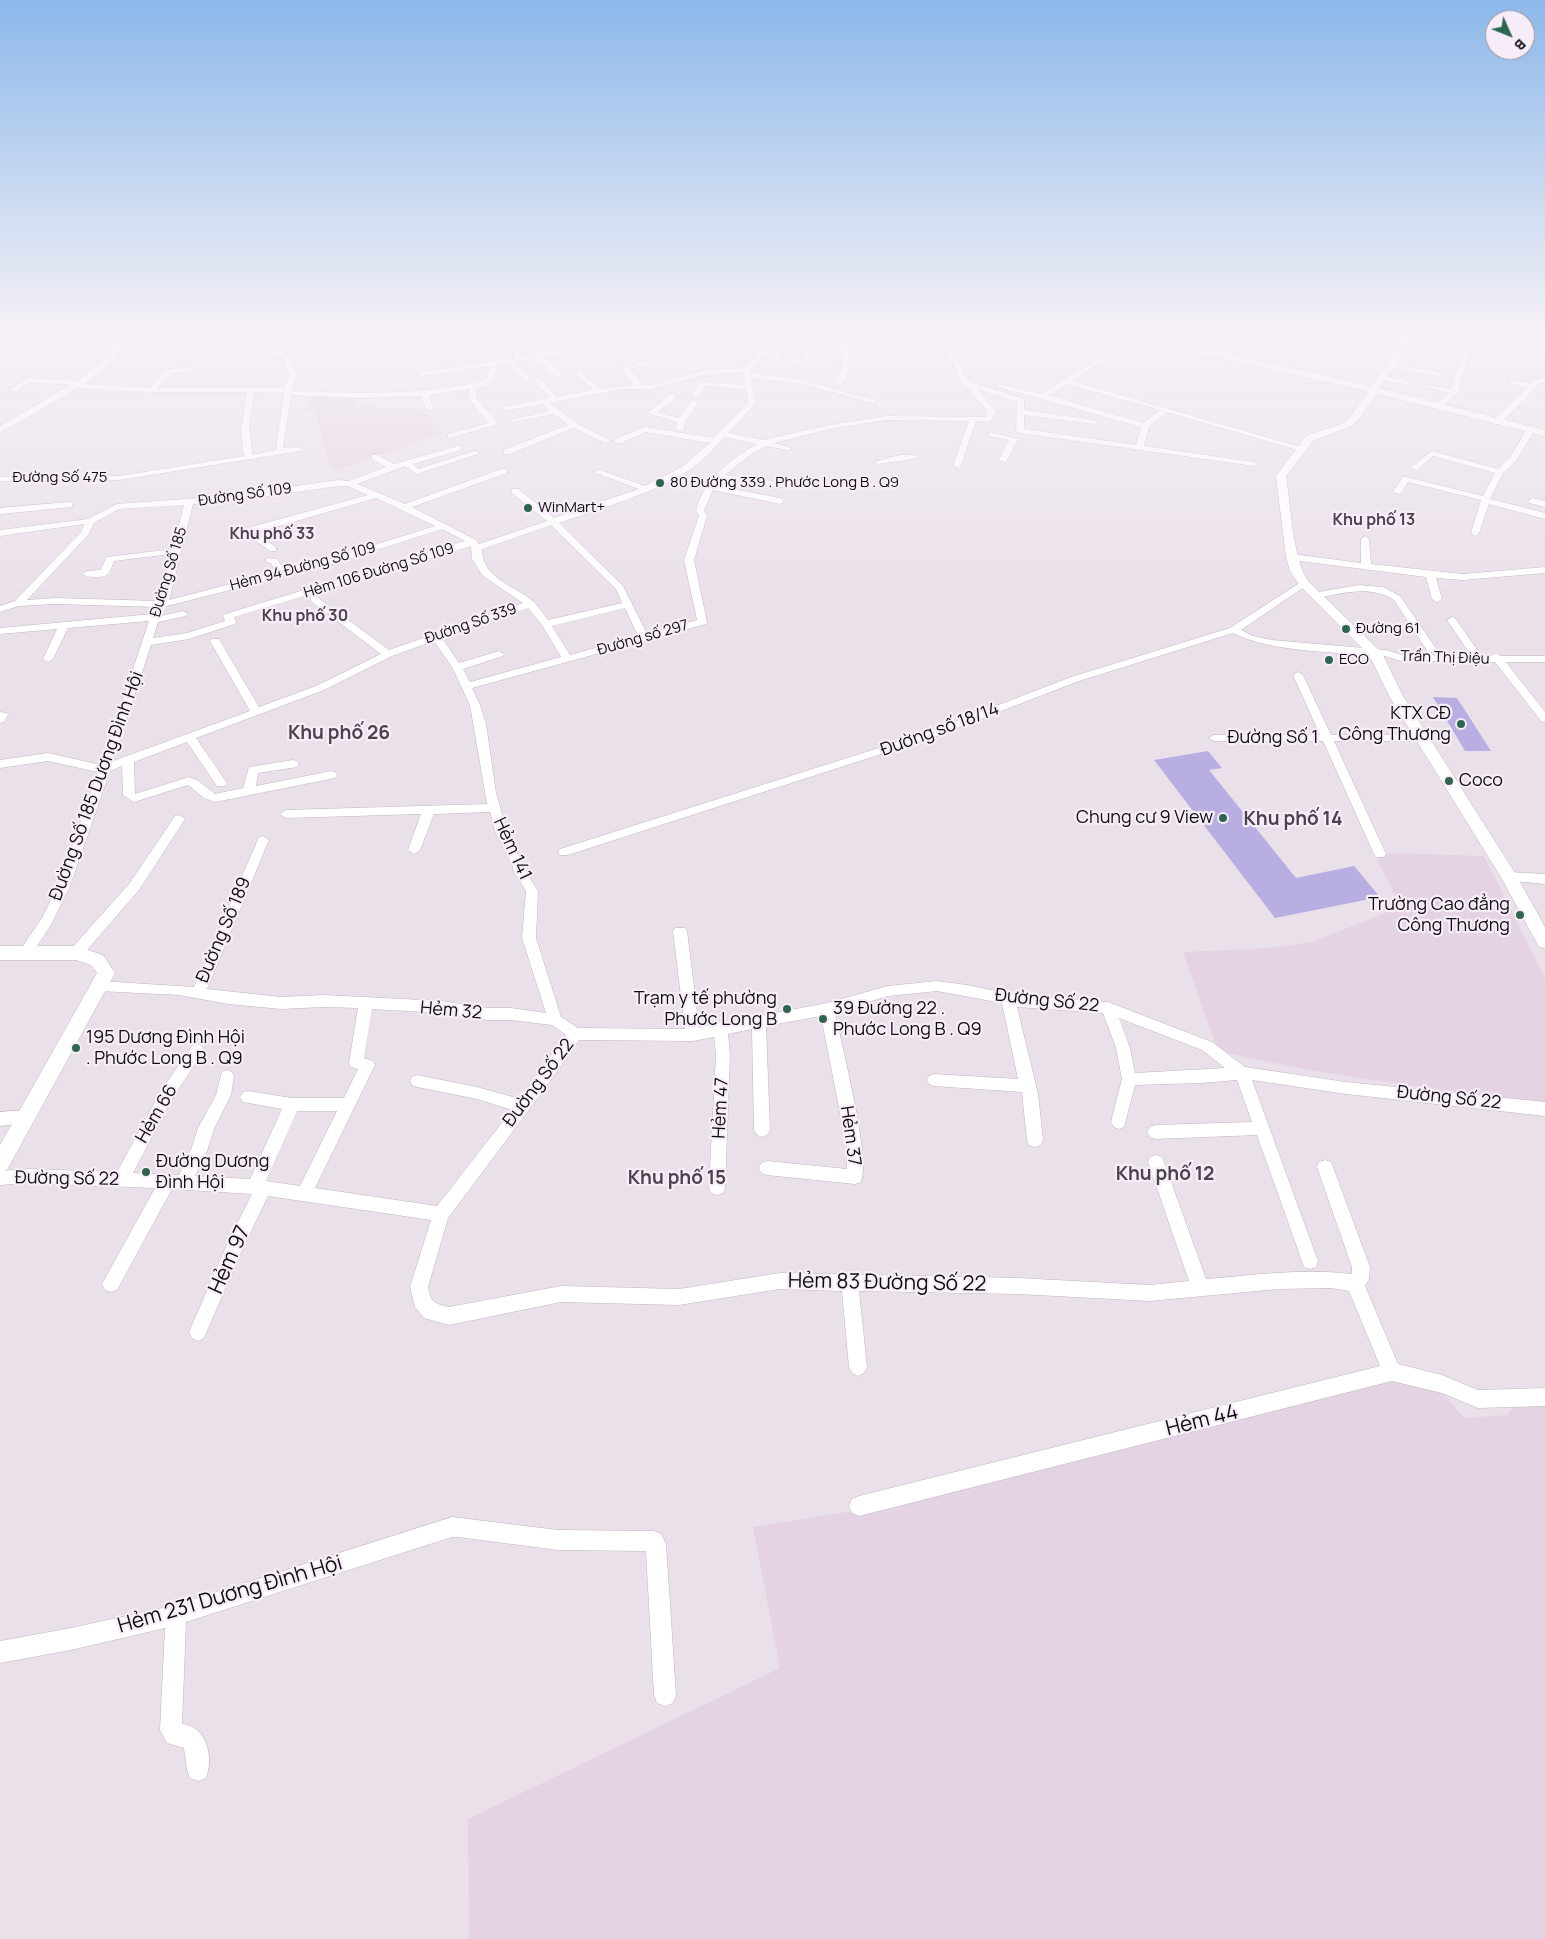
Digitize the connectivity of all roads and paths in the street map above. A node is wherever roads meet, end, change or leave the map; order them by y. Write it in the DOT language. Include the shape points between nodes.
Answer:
graph roads {
  1 [pos="13,422"];
  2 [pos="245,422"];
  3 [pos="283,422"];
  4 [pos="493,422"];
  5 [pos="569,422"];
  6 [pos="681,422"];
  7 [pos="734,422"];
  8 [pos="858,422"];
  9 [pos="972,422"];
  10 [pos="1020,422"];
  11 [pos="1133,422"];
  12 [pos="1149,422"];
  13 [pos="1209,422"];
  14 [pos="1351,422"];
  15 [pos="1499,422"];
  16 [pos="574,426"];
  17 [pos="1145,426"];
  18 [pos="0,430"];
  19 [pos="1531,430"];
  20 [pos="1545,432"];
  21 [pos="724,434"];
  22 [pos="992,434"];
  23 [pos="451,436"];
  24 [pos="681,437"];
  25 [pos="608,441"];
  26 [pos="618,441"];
  27 [pos="716,441"];
  28 [pos="766,442"];
  29 [pos="458,448"];
  30 [pos="788,448"];
  31 [pos="1139,448"];
  32 [pos="1300,448"];
  33 [pos="298,449"];
  34 [pos="283,451"];
  35 [pos="507,452"];
  36 [pos="477,453"];
  37 [pos="375,457"];
  38 [pos="915,457"];
  39 [pos="248,458"];
  40 [pos="1004,460"];
  41 [pos="878,462"];
  42 [pos="407,463"];
  43 [pos="1254,464"];
  44 [pos="957,466"];
  45 [pos="393,467"];
  46 [pos="1414,468"];
  47 [pos="504,471"];
  48 [pos="597,472"];
  49 [pos="1500,472"];
  50 [pos="718,476"];
  51 [pos="0,478"];
  52 [pos="350,484"];
  53 [pos="780,485"];
  54 [pos="710,487"];
  55 [pos="646,489"];
  56 [pos="515,491"];
  57 [pos="1397,492"];
  58 [pos="377,495"];
  59 [pos="1486,500"];
  60 [pos="780,501"];
  61 [pos="1532,501"];
  62 [pos="189,503"];
  63 [pos="1545,504"];
  64 [pos="69,506"];
  65 [pos="405,507"];
  66 [pos="0,511"];
  67 [pos="1545,516"];
  68 [pos="90,521"];
  69 [pos="552,521"];
  70 [pos="443,526"];
  71 [pos="0,533"];
  72 [pos="1475,533"];
  73 [pos="1365,539"];
  74 [pos="475,545"];
  75 [pos="273,549"];
  76 [pos="177,551"];
  77 [pos="1292,557"];
  78 [pos="268,560"];
  79 [pos="1366,567"];
  80 [pos="1545,570"];
  81 [pos="87,574"];
  82 [pos="282,574"];
  83 [pos="1430,575"];
  84 [pos="1304,583"];
  85 [pos="1318,595"];
  86 [pos="314,598"];
  87 [pos="1437,599"];
  88 [pos="18,603"];
  89 [pos="163,604"];
  90 [pos="530,604"];
  91 [pos="628,604"];
  92 [pos="0,609"];
  93 [pos="183,614"];
  94 [pos="228,616"];
  95 [pos="155,618"];
  96 [pos="1452,620"];
  97 [pos="546,624"];
  98 [pos="64,625"];
  99 [pos="1234,630"];
  100 [pos="0,631"];
  101 [pos="435,636"];
  102 [pos="644,638"];
  103 [pos="215,641"];
  104 [pos="148,642"];
  105 [pos="1432,650"];
  106 [pos="1545,650"];
  107 [pos="1473,651"];
  108 [pos="1380,653"];
  109 [pos="388,654"];
  110 [pos="499,654"];
  111 [pos="1496,655"];
  112 [pos="48,659"];
  113 [pos="1545,659"];
  114 [pos="568,660"];
  115 [pos="457,667"];
  116 [pos="1298,675"];
  117 [pos="465,687"];
  118 [pos="256,712"];
  119 [pos="0,715"];
  120 [pos="1545,719"];
  121 [pos="0,720"];
  122 [pos="190,738"];
  123 [pos="1214,738"];
  124 [pos="1327,738"];
  125 [pos="1423,738"];
  126 [pos="128,761"];
  127 [pos="0,764"];
  128 [pos="293,764"];
  129 [pos="104,769"];
  130 [pos="331,775"];
  131 [pos="221,783"];
  132 [pos="249,790"];
  133 [pos="494,808"];
  134 [pos="428,810"];
  135 [pos="286,814"];
  136 [pos="179,819"];
  137 [pos="263,840"];
  138 [pos="414,850"];
  139 [pos="564,852"];
  140 [pos="1380,854"];
  141 [pos="1510,877"];
  142 [pos="1545,879"];
  143 [pos="680,931"];
  144 [pos="1545,942"];
  145 [pos="0,953"];
  146 [pos="25,953"];
  147 [pos="76,953"];
  148 [pos="99,986"];
  149 [pos="198,993"];
  150 [pos="1008,1000"];
  151 [pos="323,1001"];
  152 [pos="366,1004"];
  153 [pos="1108,1008"];
  154 [pos="827,1010"];
  155 [pos="555,1020"];
  156 [pos="759,1022"];
  157 [pos="720,1028"];
  158 [pos="575,1034"];
  159 [pos="693,1035"];
  160 [pos="197,1050"];
  161 [pos="1242,1073"];
  162 [pos="227,1076"];
  163 [pos="1129,1078"];
  164 [pos="934,1080"];
  165 [pos="417,1081"];
  166 [pos="1027,1086"];
  167 [pos="248,1097"];
  168 [pos="292,1104"];
  169 [pos="348,1105"];
  170 [pos="521,1106"];
  171 [pos="1545,1109"];
  172 [pos="26,1117"];
  173 [pos="0,1119"];
  174 [pos="1119,1122"];
  175 [pos="1262,1128"];
  176 [pos="762,1130"];
  177 [pos="1155,1132"];
  178 [pos="1035,1140"];
  179 [pos="1156,1162"];
  180 [pos="0,1164"];
  181 [pos="1325,1167"];
  182 [pos="768,1168"];
  183 [pos="0,1178"];
  184 [pos="121,1180"];
  185 [pos="175,1182"];
  186 [pos="259,1188"];
  187 [pos="717,1188"];
  188 [pos="304,1194"];
  189 [pos="441,1214"];
  190 [pos="1310,1261"];
  191 [pos="850,1282"];
  192 [pos="1355,1283"];
  193 [pos="111,1284"];
  194 [pos="1200,1288"];
  195 [pos="198,1332"];
  196 [pos="858,1367"];
  197 [pos="1392,1372"];
  198 [pos="1545,1397"];
  199 [pos="859,1506"];
  200 [pos="176,1615"];
  201 [pos="0,1652"];
  202 [pos="665,1695"];
  203 [pos="198,1770"];
  1 -- 18 [label="street"];
  2 -- 39 [label="street" via="244,442"];
  3 -- 34 [label="street" via="279,449"];
  4 -- 23 [label="street"];
  5 -- 16 [label="street"];
  6 -- 24 [label="street"];
  7 -- 21 [label="street"];
  8 -- 28 [label="street"];
  9 -- 44 [label="street"];
  10 -- 31 [label="street" via="1020,431"];
  11 -- 17 [label="street"];
  12 -- 17 [label="street"];
  13 -- 32 [label="street"];
  14 -- 32 [label="street" via="1310,438"];
  15 -- 19 [label="main road"];
  16 -- 25 [label="street"];
  16 -- 35 [label="street"];
  17 -- 31 [label="street"];
  19 -- 20 [label="main road"];
  19 -- 49 [label="street"];
  21 -- 27 [label="street"];
  21 -- 28 [label="street"];
  22 -- 40 [label="street" via="1014,439"];
  24 -- 26 [label="street" via="645,429"];
  24 -- 27 [label="street"];
  27 -- 55 [label="street" via="685,469"];
  28 -- 30 [label="street"];
  28 -- 50 [label="street, Đường số 297"];
  29 -- 42 [label="street"];
  31 -- 43 [label="street"];
  32 -- 77 [label="street" via="1281,476"];
  33 -- 34 [label="street, Đường Số 475"];
  34 -- 39 [label="street, Đường Số 475"];
  36 -- 42 [label="street" via="417,472"];
  37 -- 45 [label="street"];
  38 -- 41 [label="street"];
  39 -- 51 [label="street, Đường Số 475" via="119,478"];
  42 -- 45 [label="street"];
  45 -- 52 [label="street"];
  46 -- 49 [label="street" via="1432,453"];
  47 -- 65 [label="street"];
  48 -- 55 [label="street"];
  49 -- 59 [label="street"];
  50 -- 53 [label="street"];
  50 -- 54 [label="street, Đường số 297"];
  52 -- 58 [label="street, Đường Số 109"];
  52 -- 62 [label="street, Đường Số 109" via="324,483"];
  54 -- 60 [label="street"];
  54 -- 102 [label="street, Đường số 297" via="700,510 703,516 689,560 702,622"];
  55 -- 69 [label="street"];
  56 -- 69 [label="street"];
  57 -- 59 [label="street" via="1406,479"];
  58 -- 65 [label="street, Đường Số 109"];
  58 -- 75 [label="street" via="249,533"];
  59 -- 67 [label="street"];
  59 -- 72 [label="street"];
  61 -- 63 [label="street"];
  62 -- 68 [label="street, Đường Số 109" via="116,507"];
  62 -- 76 [label="street, Đường Số 185"];
  64 -- 66 [label="street"];
  65 -- 70 [label="street, Đường Số 109"];
  68 -- 71 [label="street, Đường Số 109"];
  68 -- 88 [label="street" via="85,533"];
  69 -- 74 [label="street"];
  69 -- 91 [label="street" via="620,588"];
  70 -- 74 [label="street, Đường Số 109"];
  70 -- 82 [label="street, Hẻm 94 Đường Số 109"];
  73 -- 79 [label="street"];
  74 -- 90 [label="street, Đường Số 339" via="477,559 486,574"];
  74 -- 94 [label="street, Hẻm 106 Đường Số 109"];
  76 -- 81 [label="street" via="110,559 104,573"];
  76 -- 89 [label="street, Đường Số 185"];
  77 -- 79 [label="street"];
  77 -- 84 [label="street"];
  78 -- 82 [label="street" via="274,561"];
  79 -- 83 [label="street"];
  80 -- 83 [label="street" via="1463,577"];
  82 -- 89 [label="street, Hẻm 94 Đường Số 109"];
  83 -- 87 [label="street"];
  84 -- 85 [label="street"];
  84 -- 99 [label="street, Đường số 18/14"];
  85 -- 105 [label="street" via="1362,588 1392,594"];
  85 -- 108 [label="street"];
  86 -- 109 [label="street"];
  88 -- 89 [label="street, Hẻm 94 Đường Số 109"];
  88 -- 92 [label="street"];
  89 -- 95 [label="street, Đường Số 185"];
  90 -- 97 [label="street"];
  90 -- 101 [label="street, Đường Số 339"];
  91 -- 97 [label="street"];
  91 -- 102 [label="street"];
  93 -- 95 [label="street"];
  94 -- 104 [label="street" via="231,622 189,636"];
  95 -- 98 [label="street"];
  95 -- 104 [label="street, Đường Số 185"];
  96 -- 107 [label="street"];
  97 -- 114 [label="street"];
  98 -- 100 [label="street"];
  98 -- 112 [label="street"];
  99 -- 108 [label="street" via="1261,641"];
  99 -- 139 [label="street, Đường số 18/14" via="1075,679 922,738"];
  101 -- 109 [label="street, Đường Số 339"];
  101 -- 115 [label="street"];
  102 -- 114 [label="street, Đường số 297"];
  103 -- 118 [label="street"];
  104 -- 129 [label="street, Đường Số 185 Dương Đình Hội"];
  105 -- 107 [label="street, Trần Thị Điệu"];
  105 -- 108 [label="street, Trần Thị Điệu" via="1395,649"];
  106 -- 111 [label="street, Trần Thị Điệu"];
  107 -- 111 [label="street, Trần Thị Điệu"];
  108 -- 111 [label="street, Trần Thị Điệu" via="1401,658"];
  108 -- 125 [label="street" via="1396,696"];
  109 -- 118 [label="street, Đường Số 339" via="320,688"];
  110 -- 115 [label="street"];
  111 -- 113 [label="street, Trần Thị Điệu"];
  111 -- 120 [label="street"];
  114 -- 117 [label="street, Đường số 297"];
  115 -- 117 [label="street"];
  116 -- 124 [label="street"];
  117 -- 133 [label="street, Hẻm 141" via="475,704"];
  118 -- 122 [label="street, Đường Số 339"];
  119 -- 121 [label="street" via="3,715"];
  122 -- 126 [label="street, Đường Số 339"];
  122 -- 131 [label="street"];
  123 -- 124 [label="street, Đường Số 1"];
  124 -- 125 [label="street, Đường Số 1"];
  124 -- 140 [label="street"];
  125 -- 141 [label="street"];
  126 -- 129 [label="street, Đường Số 339"];
  126 -- 132 [label="street" via="131,798 190,781 209,797 215,798"];
  127 -- 129 [label="street" via="48,757"];
  128 -- 132 [label="street" via="253,770"];
  129 -- 146 [label="street, Đường Số 185 Dương Đình Hội" via="64,886"];
  130 -- 132 [label="street"];
  133 -- 134 [label="street"];
  133 -- 155 [label="street, Hẻm 141" via="501,831 532,891 529,938"];
  134 -- 135 [label="street"];
  134 -- 138 [label="street"];
  136 -- 147 [label="street" via="134,887"];
  137 -- 149 [label="street, Đường Số 189"];
  141 -- 142 [label="street"];
  141 -- 144 [label="street"];
  143 -- 159 [label="street"];
  145 -- 146 [label="street"];
  146 -- 147 [label="street"];
  147 -- 148 [label="street" via="98,960 106,973"];
  148 -- 149 [label="street, Đường Số 189"];
  148 -- 172 [label="street"];
  149 -- 151 [label="street, Đường Số 189" via="281,1003"];
  150 -- 153 [label="street, Đường Số 22"];
  150 -- 154 [label="street, Đường Số 22" via="937,986 888,991"];
  150 -- 166 [label="street"];
  151 -- 152 [label="street, Hẻm 32"];
  152 -- 155 [label="street, Hẻm 32" via="442,1007"];
  152 -- 169 [label="street" via="356,1062 368,1065"];
  153 -- 161 [label="street, Đường Số 22" via="1208,1046"];
  153 -- 163 [label="street" via="1123,1048"];
  154 -- 156 [label="street, Đường Số 22"];
  154 -- 182 [label="street, Hẻm 37" via="855,1148 855,1177"];
  155 -- 158 [label="street, Hẻm 32"];
  156 -- 157 [label="street, Đường Số 22"];
  156 -- 176 [label="street"];
  157 -- 159 [label="street, Đường Số 22"];
  157 -- 187 [label="street, Hẻm 47" via="723,1055"];
  158 -- 159 [label="street, Đường Số 22"];
  158 -- 170 [label="street, Đường Số 22"];
  160 -- 184 [label="street, Hẻm 66" via="167,1094"];
  161 -- 163 [label="street"];
  161 -- 171 [label="street, Đường Số 22" via="1355,1089"];
  161 -- 175 [label="street"];
  162 -- 185 [label="street" via="199,1151"];
  163 -- 174 [label="street"];
  164 -- 166 [label="street"];
  165 -- 170 [label="street"];
  166 -- 178 [label="street"];
  167 -- 168 [label="street"];
  168 -- 169 [label="street"];
  168 -- 186 [label="street, Hẻm 97"];
  169 -- 188 [label="street"];
  170 -- 189 [label="street, Đường Số 22"];
  172 -- 173 [label="street"];
  172 -- 180 [label="street"];
  175 -- 177 [label="street"];
  175 -- 190 [label="street"];
  179 -- 194 [label="street"];
  181 -- 192 [label="street" via="1361,1266 1360,1279"];
  183 -- 184 [label="street, Đường Số 22"];
  184 -- 185 [label="street, Đường Số 22"];
  185 -- 186 [label="street, Đường Số 22"];
  185 -- 193 [label="street"];
  186 -- 188 [label="street, Đường Số 22"];
  186 -- 195 [label="street, Hẻm 97"];
  188 -- 189 [label="street, Đường Số 22"];
  189 -- 191 [label="street, Hẻm 83 Đường Số 22" via="420,1287 421,1301 430,1312 449,1316 561,1294 679,1297 780,1281"];
  191 -- 194 [label="street, Hẻm 83 Đường Số 22" via="1150,1293"];
  191 -- 196 [label="street"];
  192 -- 194 [label="street, Hẻm 83 Đường Số 22" via="1278,1281"];
  192 -- 197 [label="street"];
  197 -- 198 [label="street, Hẻm 44" via="1442,1384 1478,1399"];
  197 -- 199 [label="street, Hẻm 44"];
  200 -- 201 [label="street, Hẻm 231 Dương Đình Hội"];
  200 -- 202 [label="street, Hẻm 231 Dương Đình Hội" via="452,1527 558,1540 654,1541"];
  200 -- 203 [label="street" via="171,1730 175,1735 188,1736 195,1743"];
}
